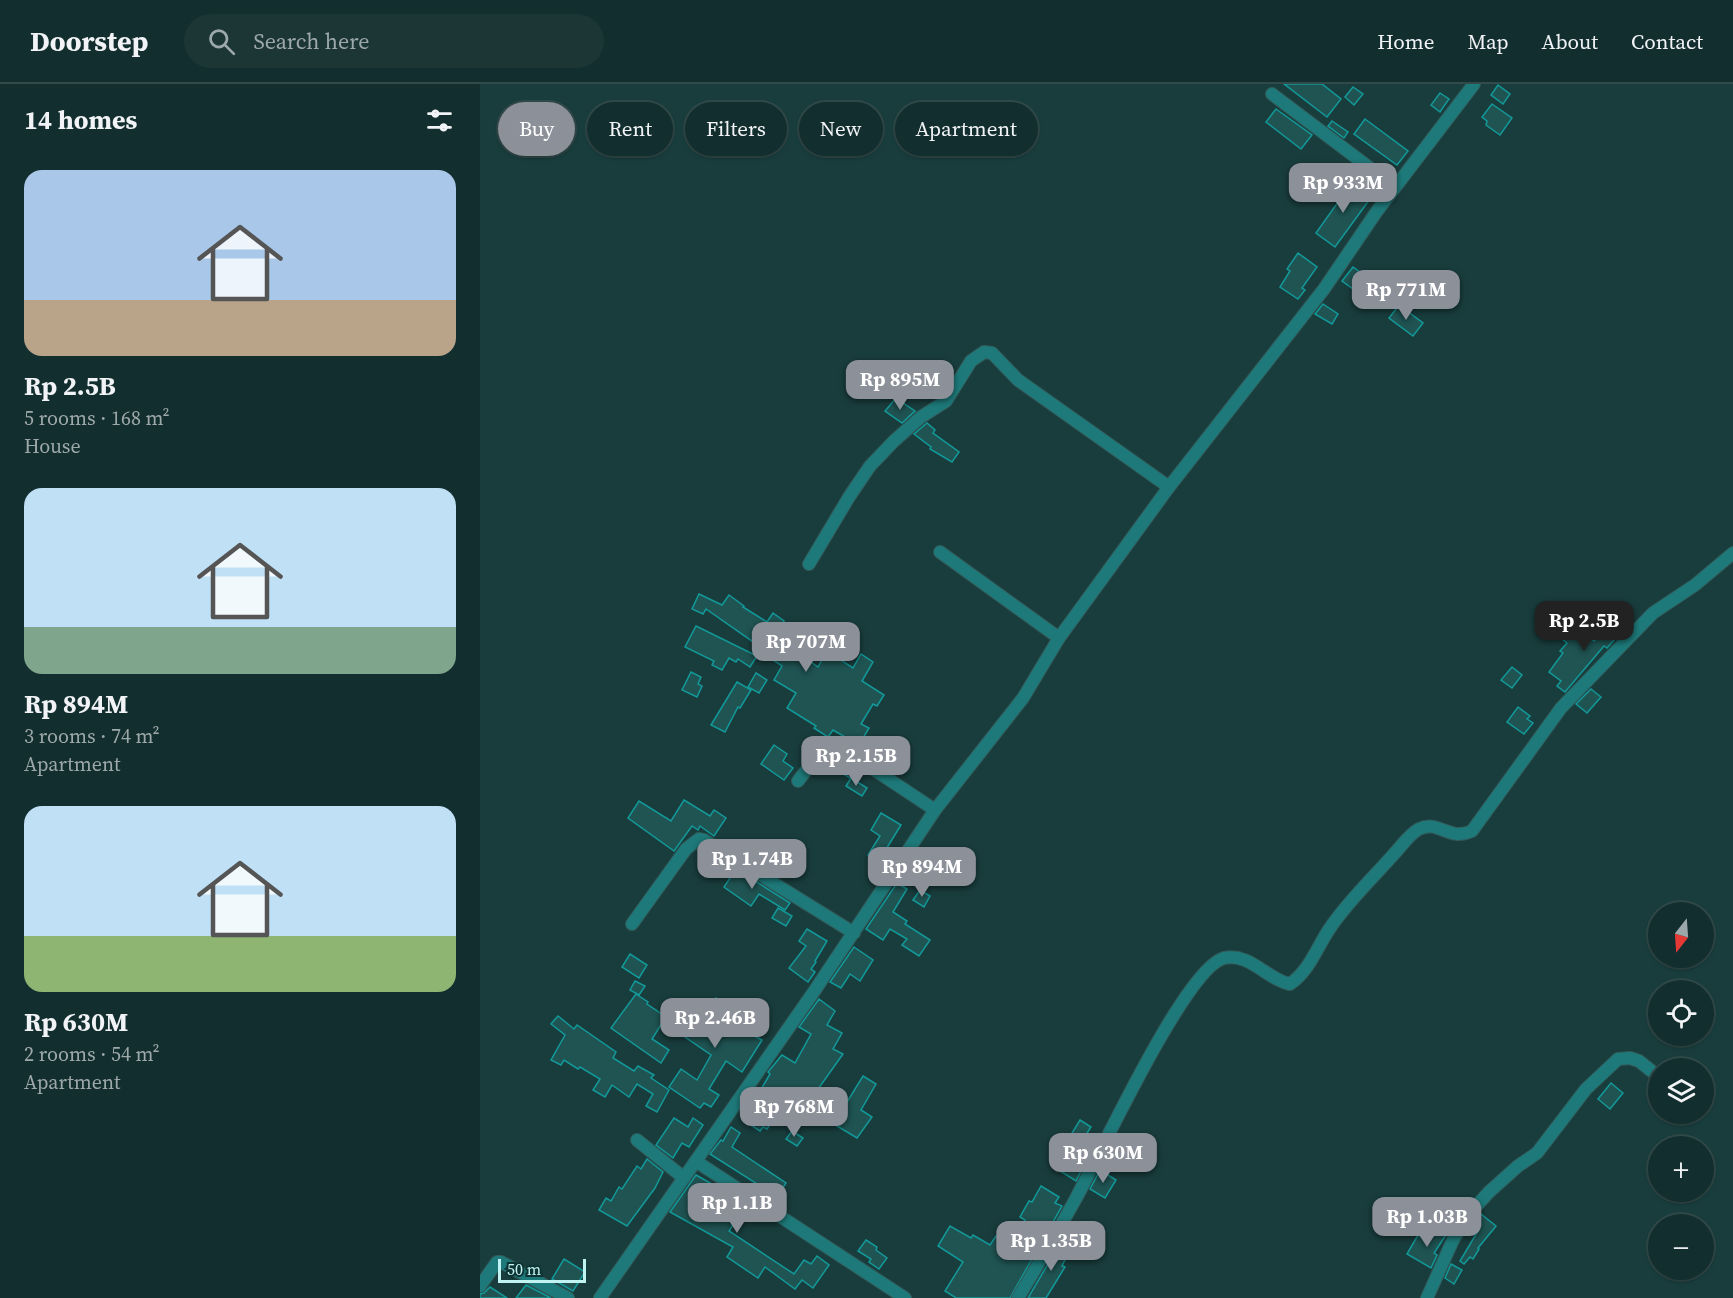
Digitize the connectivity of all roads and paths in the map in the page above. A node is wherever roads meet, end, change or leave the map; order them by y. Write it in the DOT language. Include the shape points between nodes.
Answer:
graph roads {
  1 [pos="1474,84"];
  2 [pos="1272,94"];
  3 [pos="1395,187"];
  4 [pos="1169,487"];
  5 [pos="940,552"];
  6 [pos="1733,553"];
  7 [pos="809,564"];
  8 [pos="1059,638"];
  9 [pos="798,781"];
  10 [pos="935,810"];
  11 [pos="632,924"];
  12 [pos="854,933"];
  13 [pos="1648,1068"];
  14 [pos="637,1140"];
  15 [pos="697,1162"];
  16 [pos="684,1178"];
  17 [pos="480,1286"];
  18 [pos="568,1298"];
  19 [pos="600,1298"];
  20 [pos="905,1298"];
  21 [pos="1018,1298"];
  22 [pos="1427,1298"];
  1 -- 3 [label="street"];
  2 -- 3 [label="street"];
  3 -- 4 [label="street" via="1324,289"];
  4 -- 7 [label="street" via="1018,380 992,353 984,352 971,362 946,401 921,417 870,466"];
  4 -- 8 [label="street"];
  5 -- 8 [label="street"];
  6 -- 21 [label="street" via="1653,613 1578,689 1472,831 1462,836 1429,826 1419,829 1404,843 1348,902 1297,979 1290,984 1281,982 1254,965 1230,958 1222,958 1206,972 1170,1021"];
  8 -- 10 [label="street" via="1023,698"];
  9 -- 10 [label="street" via="826,745 837,745"];
  10 -- 12 [label="street"];
  11 -- 12 [label="street" via="686,849 699,839"];
  12 -- 15 [label="street"];
  13 -- 22 [label="street" via="1630,1058 1618,1059 1586,1089 1538,1153 1518,1166 1469,1214"];
  14 -- 16 [label="street"];
  15 -- 16 [label="street"];
  15 -- 20 [label="street"];
  16 -- 19 [label="street"];
  17 -- 18 [label="street" via="497,1262 501,1262"];
}
